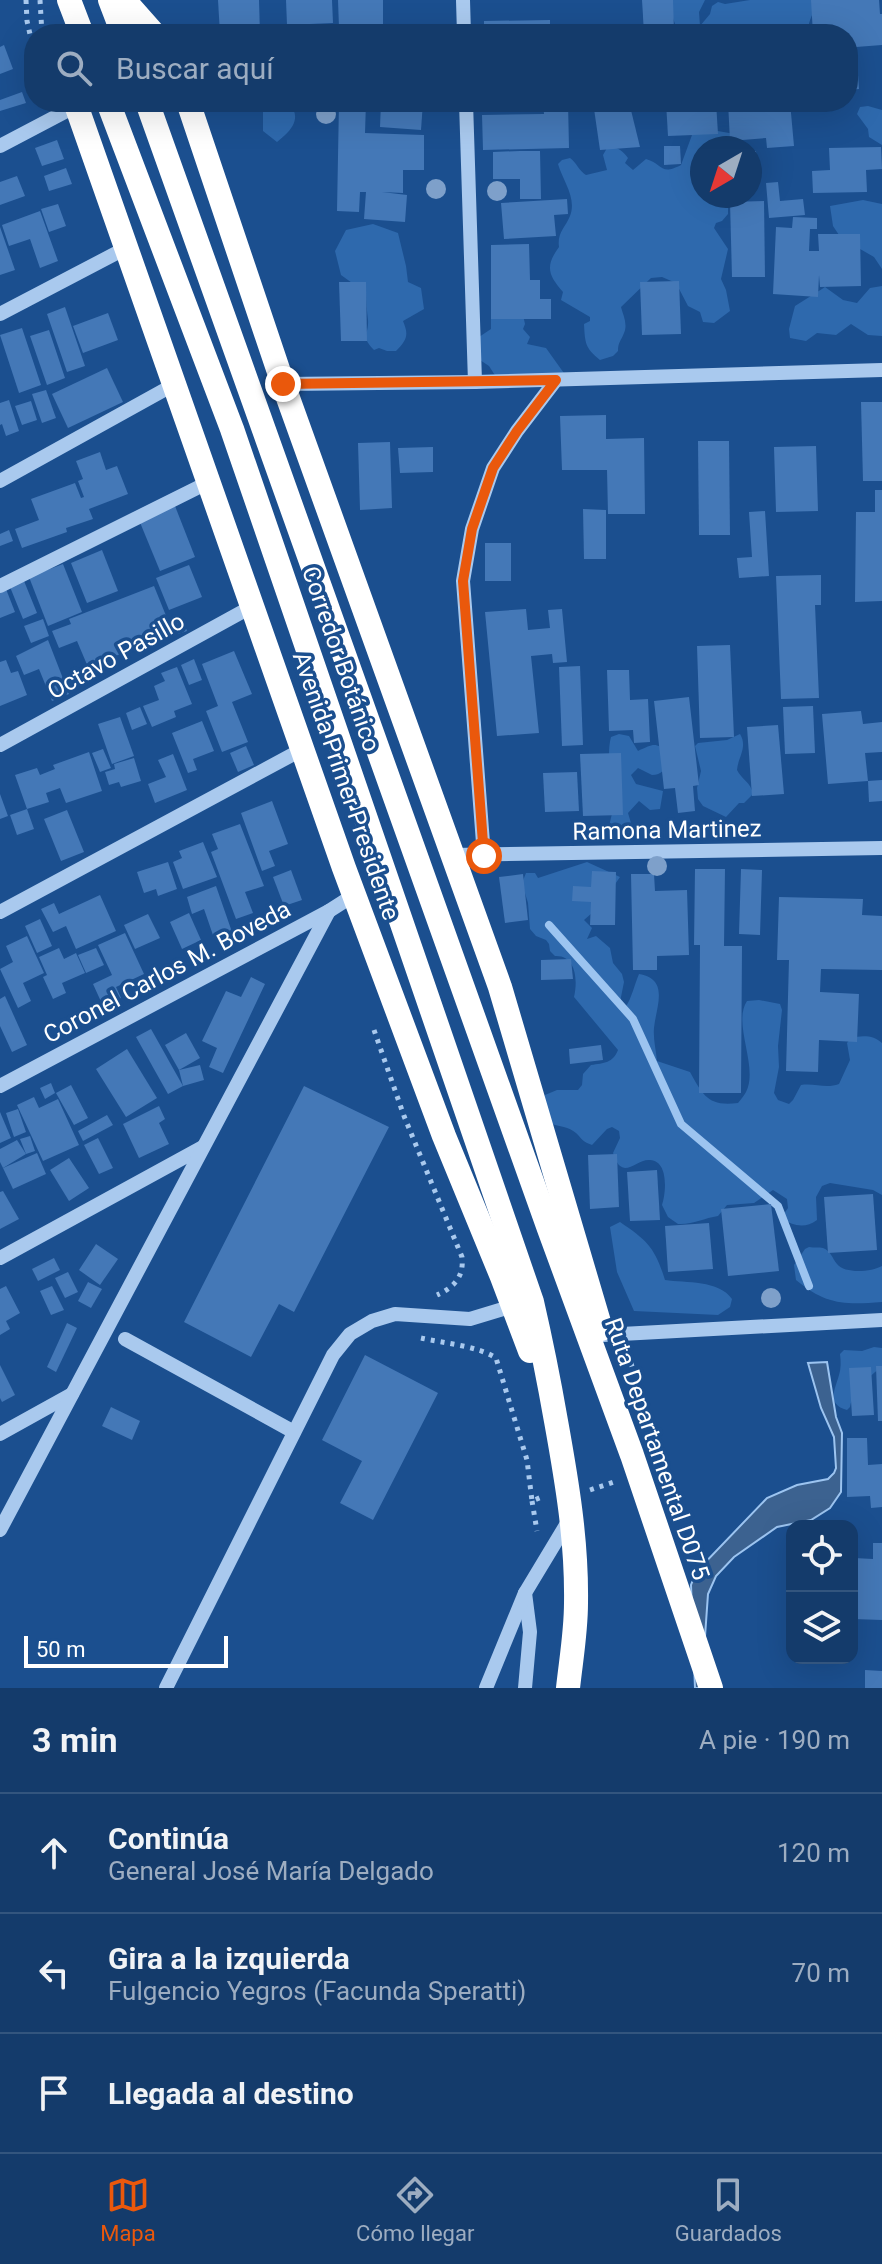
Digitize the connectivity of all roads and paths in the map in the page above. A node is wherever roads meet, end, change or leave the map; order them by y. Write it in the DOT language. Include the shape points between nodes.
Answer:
graph roads {
  1 [pos="26,0"];
  2 [pos="40,0"];
  3 [pos="70,0"];
  4 [pos="110,0"];
  5 [pos="124,0"];
  6 [pos="463,0"];
  7 [pos="28,24"];
  8 [pos="41,24"];
  9 [pos="70,24"];
  10 [pos="78,24"];
  11 [pos="119,24"];
  12 [pos="145,24"];
  13 [pos="464,24"];
  14 [pos="61,112"];
  15 [pos="78,112"];
  16 [pos="112,112"];
  17 [pos="151,112"];
  18 [pos="191,112"];
  19 [pos="466,112"];
  20 [pos="0,146"];
  21 [pos="126,248"];
  22 [pos="0,314"];
  23 [pos="882,370"];
  24 [pos="556,380"];
  25 [pos="475,382"];
  26 [pos="175,384"];
  27 [pos="283,384"];
  28 [pos="0,481"];
  29 [pos="209,482"];
  30 [pos="0,586"];
  31 [pos="253,606"];
  32 [pos="0,745"];
  33 [pos="303,749"];
  34 [pos="882,848"];
  35 [pos="453,855"];
  36 [pos="484,856"];
  37 [pos="354,895"];
  38 [pos="329,911"];
  39 [pos="0,912"];
  40 [pos="0,1086"];
  41 [pos="204,1147"];
  42 [pos="549,1229"];
  43 [pos="0,1258"];
  44 [pos="513,1306"];
  45 [pos="882,1320"];
  46 [pos="603,1335"];
  47 [pos="125,1339"];
  48 [pos="72,1394"];
  49 [pos="294,1432"];
  50 [pos="0,1434"];
  51 [pos="634,1465"];
  52 [pos="544,1496"];
  53 [pos="570,1499"];
  54 [pos="0,1530"];
  55 [pos="525,1593"];
  56 [pos="166,1688"];
  57 [pos="486,1688"];
  58 [pos="525,1688"];
  59 [pos="568,1688"];
  60 [pos="711,1688"];
  1 -- 7 [label="path"];
  2 -- 8 [label="path"];
  3 -- 9 [label="highway"];
  3 -- 10 [label="highway, bridge"];
  4 -- 11 [label="highway"];
  5 -- 12 [label="highway"];
  6 -- 13 [label="street"];
  14 -- 20 [label="street"];
  15 -- 21 [label="highway, Avenida Primer Presidente"];
  16 -- 53 [label="highway, Corredor Botánico" via="232,429 511,1237 547,1367"];
  17 -- 42 [label="highway, Corredor Botánico"];
  18 -- 27 [label="highway"];
  19 -- 25 [label="street"];
  21 -- 22 [label="street"];
  21 -- 26 [label="highway, Avenida Primer Presidente"];
  23 -- 24 [label="street"];
  24 -- 25 [label="street"];
  24 -- 36 [label="street" via="493,468 472,529 463,581"];
  25 -- 27 [label="street"];
  26 -- 28 [label="street"];
  26 -- 29 [label="highway, Avenida Primer Presidente"];
  27 -- 35 [label="highway"];
  29 -- 30 [label="street"];
  29 -- 31 [label="highway, Avenida Primer Presidente"];
  31 -- 32 [label="street, Octavo Pasillo"];
  31 -- 33 [label="highway, Avenida Primer Presidente"];
  33 -- 37 [label="highway, Avenida Primer Presidente"];
  33 -- 39 [label="street"];
  34 -- 36 [label="street, Ramona Martinez"];
  35 -- 36 [label="street, Ramona Martinez"];
  35 -- 46 [label="highway" via="500,987"];
  37 -- 38 [label="street, Coronel Carlos M. Boveda"];
  37 -- 44 [label="highway, Avenida Primer Presidente"];
  38 -- 40 [label="street, Coronel Carlos M. Boveda"];
  38 -- 41 [label="street"];
  41 -- 43 [label="street"];
  41 -- 48 [label="street"];
  42 -- 51 [label="highway, Ruta Departamental D075"];
  44 -- 49 [label="street" via="470,1319 395,1314 372,1321 350,1334 333,1355"];
  44 -- 53 [label="highway, Avenida Primer Presidente"];
  45 -- 46 [label="street"];
  46 -- 51 [label="highway"];
  47 -- 49 [label="street"];
  48 -- 50 [label="street"];
  48 -- 54 [label="street"];
  49 -- 56 [label="street"];
  51 -- 53 [label="path"];
  51 -- 60 [label="highway, Ruta Departamental D075"];
  52 -- 53 [label="path"];
  53 -- 55 [label="street"];
  53 -- 59 [label="highway" via="577,1602"];
  55 -- 57 [label="street"];
  55 -- 58 [label="street" via="530,1632"];
}
